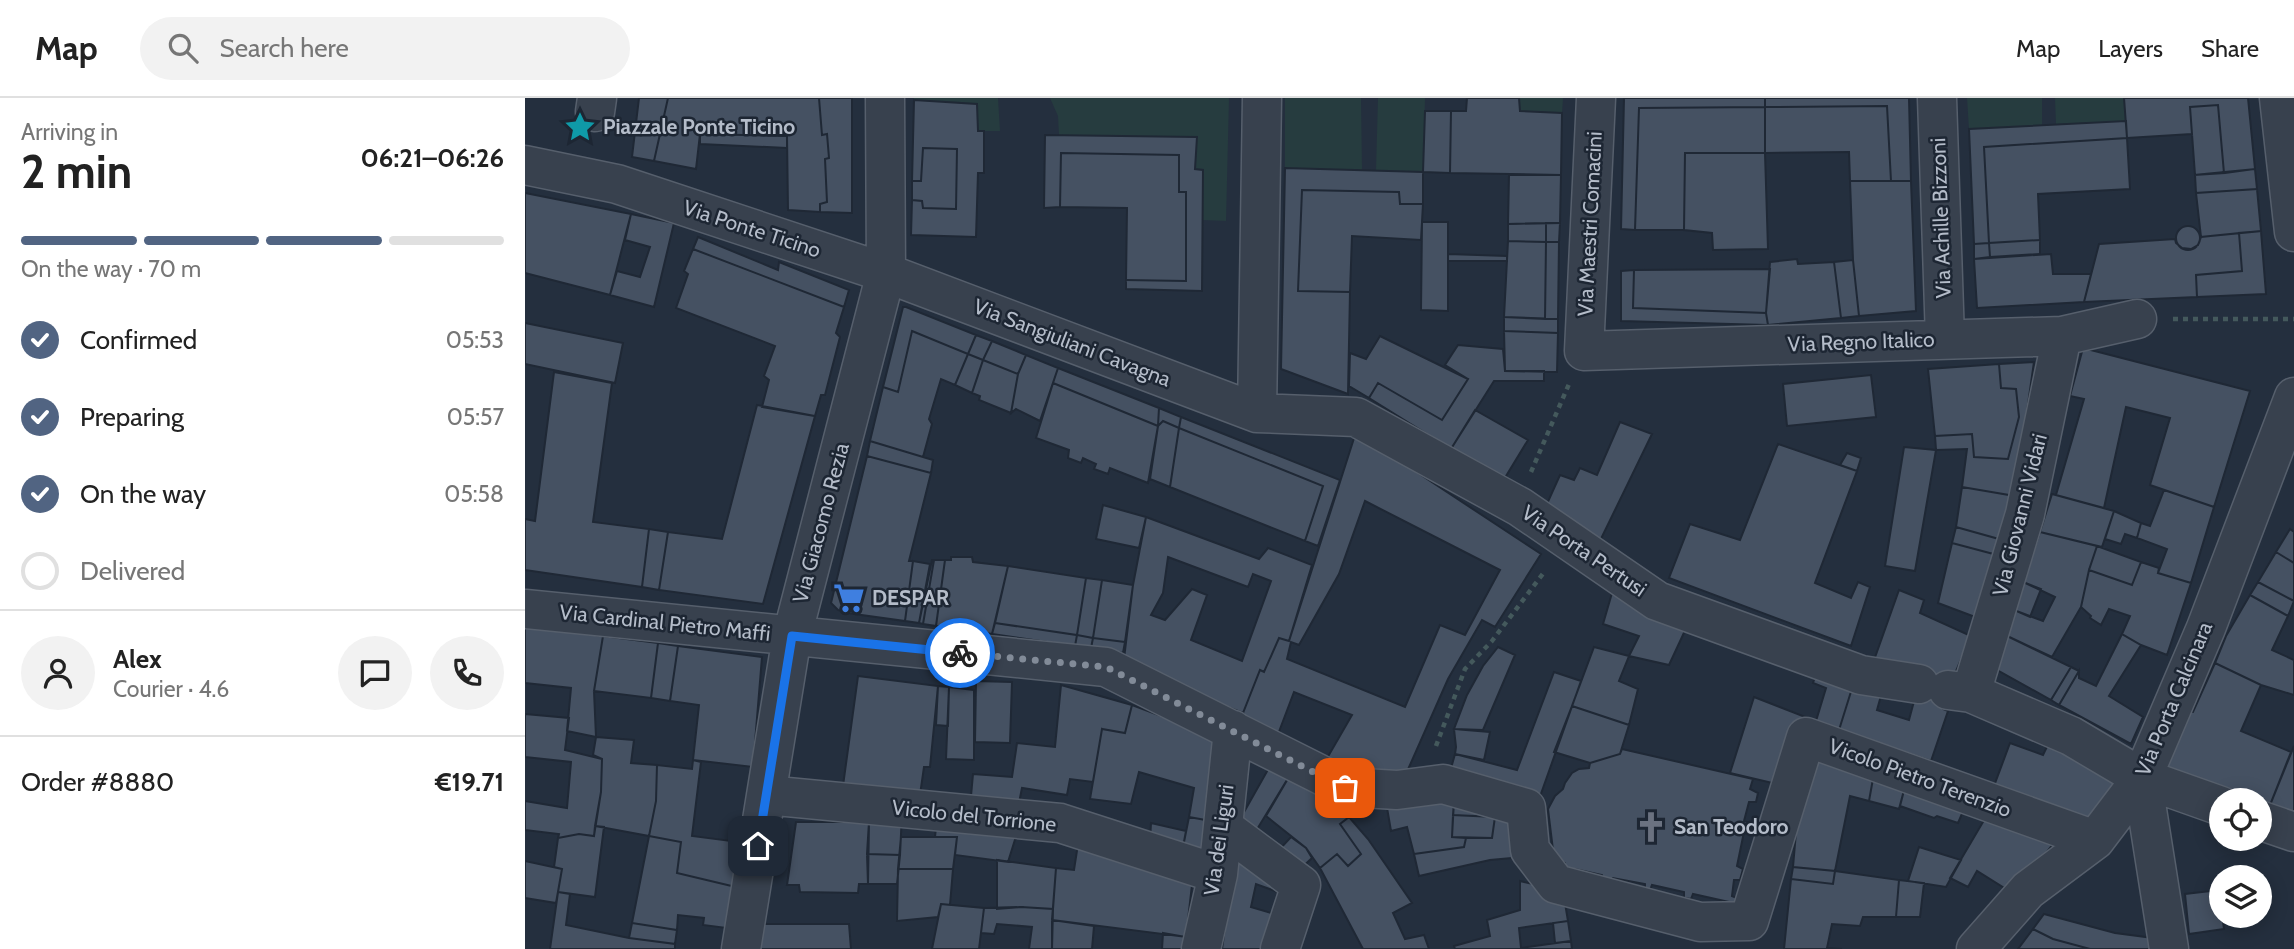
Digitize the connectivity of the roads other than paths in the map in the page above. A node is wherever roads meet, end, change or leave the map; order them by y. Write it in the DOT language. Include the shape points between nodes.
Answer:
graph roads {
  1 [pos="885,98"];
  2 [pos="1262,98"];
  3 [pos="1597,98"];
  4 [pos="1937,98"];
  5 [pos="2279,98"];
  6 [pos="525,165"];
  7 [pos="2294,232"];
  8 [pos="886,273"];
  9 [pos="2137,319"];
  10 [pos="2062,335"];
  11 [pos="1945,339"];
  12 [pos="1584,351"];
  13 [pos="2294,397"];
  14 [pos="1257,413"];
  15 [pos="525,609"];
  16 [pos="792,636"];
  17 [pos="1946,689"];
  18 [pos="1233,730"];
  19 [pos="2142,778"];
  20 [pos="766,795"];
  21 [pos="2209,802"];
  22 [pos="2272,824"];
  23 [pos="1223,827"];
  24 [pos="2294,832"];
  25 [pos="2095,840"];
  26 [pos="1217,874"];
  27 [pos="1698,935"];
  28 [pos="741,949"];
  29 [pos="1201,949"];
  30 [pos="1280,949"];
  31 [pos="1976,949"];
  32 [pos="2168,949"];
  1 -- 8 [label="street, Via Giacomo Rezia"];
  2 -- 14 [label="street"];
  3 -- 12 [label="street, Via Maestri Comacini"];
  4 -- 11 [label="street, Via Achille Bizzoni"];
  5 -- 7 [label="street"];
  6 -- 8 [label="street, Via Ponte Ticino" via="617,184"];
  8 -- 14 [label="street, Via Sangiuliani Cavagna"];
  8 -- 16 [label="street, Via Giacomo Rezia"];
  9 -- 10 [label="street, Via Regno Italico"];
  10 -- 11 [label="street, Via Regno Italico"];
  10 -- 17 [label="street, Via Giovanni Vidari" via="2025,514"];
  11 -- 12 [label="street, Via Regno Italico"];
  13 -- 19 [label="street, Via Porta Calcinara" via="2206,628"];
  14 -- 17 [label="street, Via Porta Pertusi" via="1356,417 1517,505 1657,601 1861,675"];
  15 -- 16 [label="street, Via Cardinal Pietro Maffi"];
  16 -- 18 [label="street, Via Cardinal Pietro Maffi" via="1106,667"];
  16 -- 20 [label="street, Via Giacomo Rezia"];
  17 -- 19 [label="street, Via Porta Pertusi" via="2071,736"];
  18 -- 23 [label="street, Via dei Liguri"];
  18 -- 27 [label="street, Via Cardinal Pietro Maffi" via="1345,788 1397,790 1443,784 1526,808 1530,850 1556,884"];
  19 -- 21 [label="street, Via Porta Pertusi"];
  19 -- 25 [label="street, Via Porta Calcinara"];
  19 -- 32 [label="street"];
  20 -- 26 [label="street, Vicolo del Torrione" via="1060,823"];
  20 -- 28 [label="street, Via Giacomo Rezia"];
  22 -- 24 [label="street"];
  23 -- 26 [label="street, Via dei Liguri"];
  23 -- 30 [label="street" via="1301,885"];
  25 -- 27 [label="street, Vicolo Pietro Terenzio" via="1806,737 1749,920"];
  25 -- 31 [label="street, Via Porta Calcinara" via="2028,890"];
  26 -- 29 [label="street, Via dei Liguri"];
}
